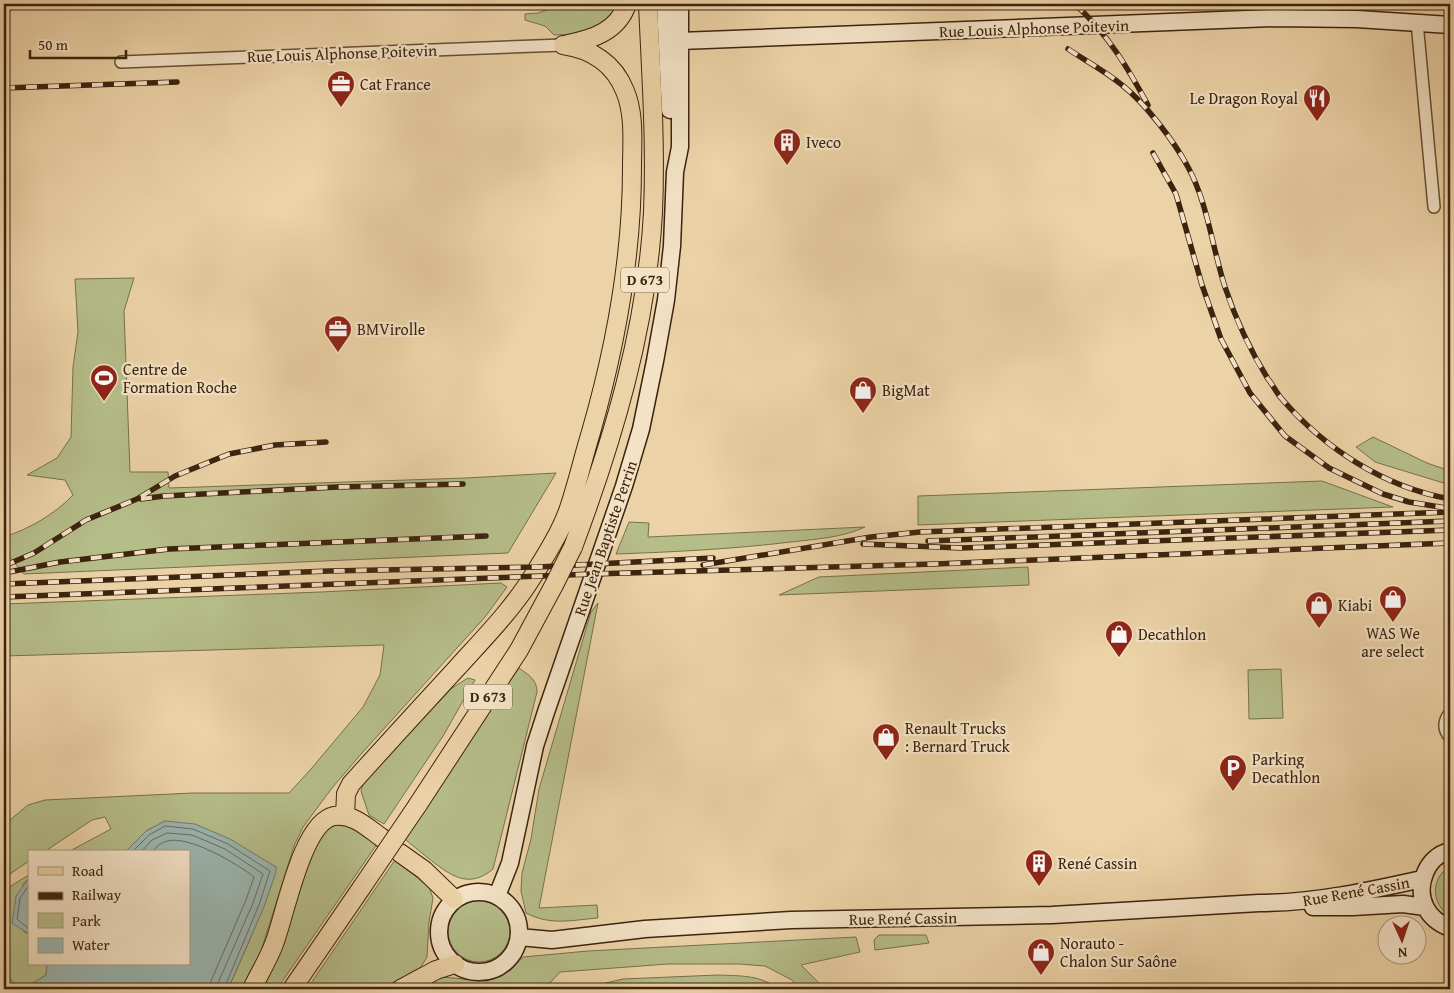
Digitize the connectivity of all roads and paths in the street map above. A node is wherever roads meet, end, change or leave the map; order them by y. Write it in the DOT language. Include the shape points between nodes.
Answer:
graph roads {
  1 [pos="627,4"];
  2 [pos="648,4"];
  3 [pos="665,4"];
  4 [pos="672,4"];
  5 [pos="680,4"];
  6 [pos="1417,22"];
  7 [pos="1450,25"];
  8 [pos="680,41"];
  9 [pos="562,45"];
  10 [pos="667,53"];
  11 [pos="121,62"];
  12 [pos="675,172"];
  13 [pos="1434,207"];
  14 [pos="1450,714"];
  15 [pos="1450,737"];
  16 [pos="345,816"];
  17 [pos="382,838"];
  18 [pos="1450,851"];
  19 [pos="400,853"];
  20 [pos="1422,879"];
  21 [pos="497,896"];
  22 [pos="454,899"];
  23 [pos="1289,903"];
  24 [pos="1425,907"];
  25 [pos="1450,928"];
  26 [pos="519,937"];
  27 [pos="455,964"];
  28 [pos="252,989"];
  29 [pos="292,989"];
  30 [pos="401,989"];
  1 -- 9 [label="main road" via="622,15 604,32 590,39"];
  2 -- 29 [label="main road, D 673, bridge" via="653,188 644,295 618,413 573,547 519,650"];
  3 -- 10 [label="main road, Rue Jean Baptiste Perrin"];
  4 -- 8 [label="main road, Rue Jean Baptiste Perrin" via="674,37"];
  5 -- 8 [label="main road, Rue Jean Baptiste Perrin"];
  6 -- 7 [label="main road, Rue Louis Alphonse Poitevin"];
  6 -- 8 [label="main road, Rue Louis Alphonse Poitevin" via="1274,18"];
  6 -- 13 [label="street"];
  8 -- 10 [label="main road"];
  8 -- 12 [label="main road, Rue Jean Baptiste Perrin" via="680,147"];
  9 -- 11 [label="street, Rue Louis Alphonse Poitevin"];
  9 -- 16 [label="main road" via="590,52 610,68 625,91 630,110 632,206 626,274 607,376 567,512 532,577 494,627 351,784 346,794"];
  10 -- 12 [label="main road, Rue Jean Baptiste Perrin"];
  12 -- 21 [label="main road, Rue Jean Baptiste Perrin" via="666,300 642,428 546,712 533,755 510,862"];
  14 -- 15 [label="street" via="1444,725"];
  16 -- 17 [label="main road" via="358,820"];
  16 -- 28 [label="main road" via="333,816 312,834 274,945"];
  18 -- 20 [label="main road" via="1436,858"];
  19 -- 22 [label="main road" via="424,870"];
  20 -- 23 [label="main road, Rue René Cassin"];
  20 -- 24 [label="main road" via="1421,894"];
  21 -- 22 [label="main road" via="483,892 468,893"];
  21 -- 26 [label="main road" via="515,913"];
  22 -- 27 [label="main road" via="440,920 438,932 446,956"];
  23 -- 24 [label="main road, Rue René Cassin" via="1322,908 1403,904"];
  23 -- 26 [label="main road, Rue René Cassin" via="1052,915 791,920 645,929 552,940"];
  24 -- 25 [label="main road" via="1440,923"];
  26 -- 27 [label="main road" via="509,958 494,968 477,972"];
  27 -- 30 [label="main road" via="436,970"];
}
